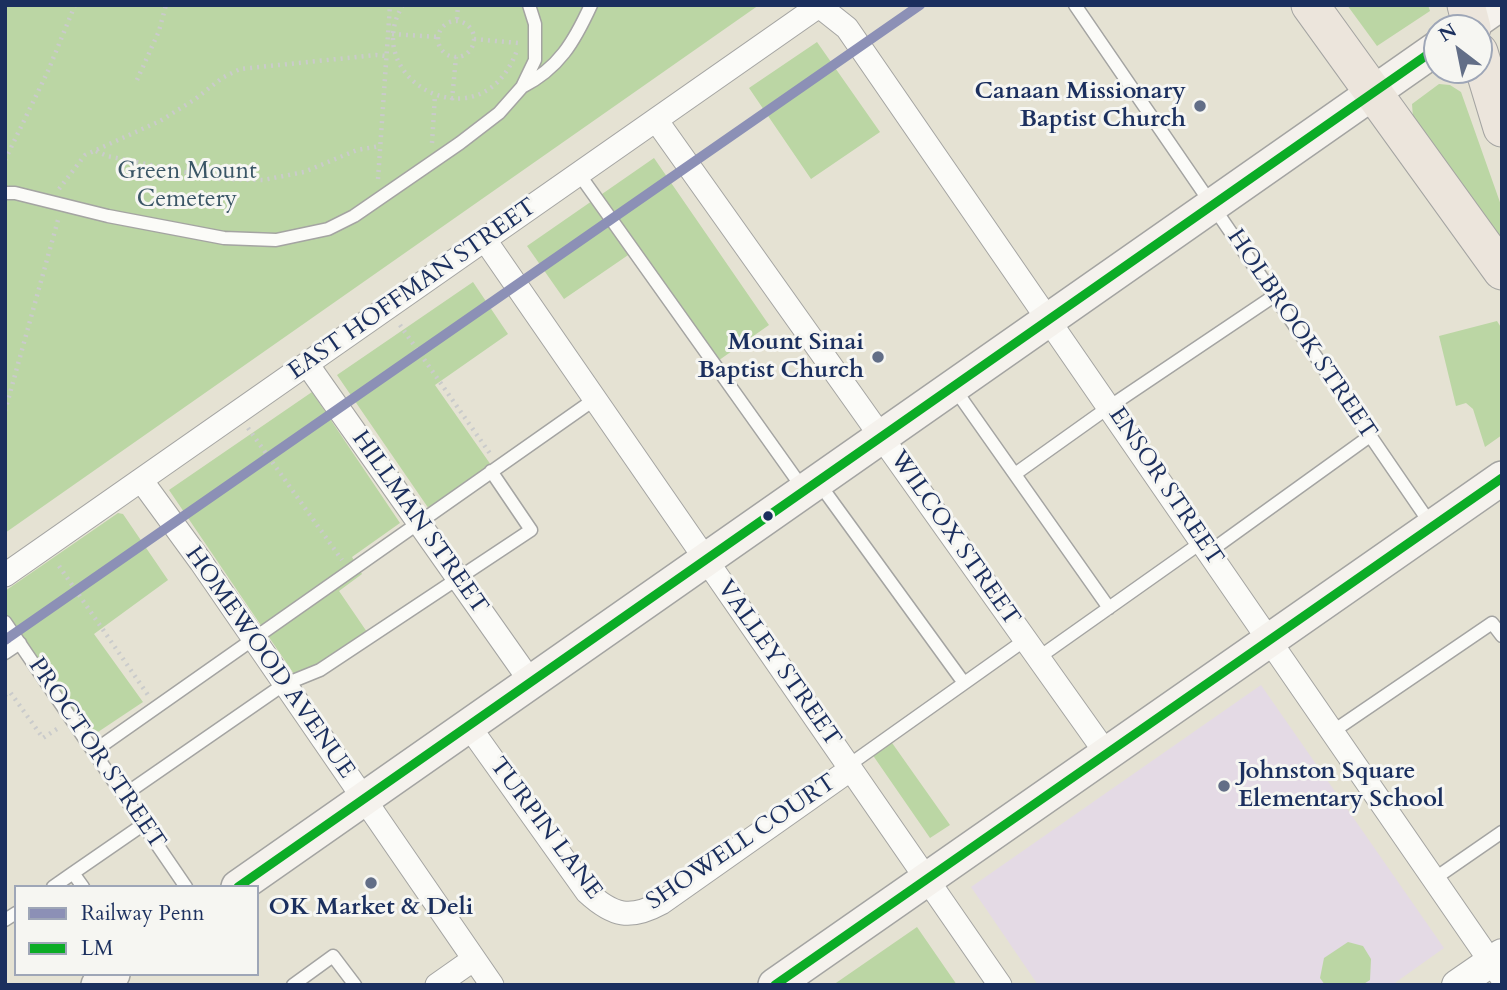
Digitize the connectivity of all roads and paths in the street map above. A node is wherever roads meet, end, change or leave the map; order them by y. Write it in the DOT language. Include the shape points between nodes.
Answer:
graph roads {
  1 [pos="75,5"];
  2 [pos="166,5"];
  3 [pos="390,5"];
  4 [pos="403,5"];
  5 [pos="458,5"];
  6 [pos="529,5"];
  7 [pos="591,5"];
  8 [pos="819,5"];
  9 [pos="1075,5"];
  10 [pos="1314,7"];
  11 [pos="457,19"];
  12 [pos="518,30"];
  13 [pos="391,34"];
  14 [pos="438,37"];
  15 [pos="474,39"];
  16 [pos="518,43"];
  17 [pos="386,56"];
  18 [pos="456,57"];
  19 [pos="1423,58"];
  20 [pos="137,80"];
  21 [pos="1491,84"];
  22 [pos="522,87"];
  23 [pos="1372,94"];
  24 [pos="435,95"];
  25 [pos="452,100"];
  26 [pos="656,120"];
  27 [pos="1502,128"];
  28 [pos="380,146"];
  29 [pos="95,150"];
  30 [pos="5,160"];
  31 [pos="430,163"];
  32 [pos="579,174"];
  33 [pos="5,193"];
  34 [pos="376,201"];
  35 [pos="63,205"];
  36 [pos="1213,205"];
  37 [pos="485,240"];
  38 [pos="1502,271"];
  39 [pos="1274,296"];
  40 [pos="1049,320"];
  41 [pos="397,321"];
  42 [pos="307,364"];
  43 [pos="953,387"];
  44 [pos="595,399"];
  45 [pos="1109,407"];
  46 [pos="5,411"];
  47 [pos="247,427"];
  48 [pos="1370,436"];
  49 [pos="881,437"];
  50 [pos="495,468"];
  51 [pos="1015,474"];
  52 [pos="1502,478"];
  53 [pos="141,480"];
  54 [pos="811,486"];
  55 [pos="418,522"];
  56 [pos="1432,526"];
  57 [pos="1205,547"];
  58 [pos="706,559"];
  59 [pos="59,566"];
  60 [pos="349,570"];
  61 [pos="5,575"];
  62 [pos="458,579"];
  63 [pos="1109,608"];
  64 [pos="5,622"];
  65 [pos="1502,636"];
  66 [pos="252,639"];
  67 [pos="1269,640"];
  68 [pos="20,643"];
  69 [pos="1032,649"];
  70 [pos="5,653"];
  71 [pos="531,682"];
  72 [pos="964,683"];
  73 [pos="283,685"];
  74 [pos="5,695"];
  75 [pos="156,707"];
  76 [pos="72,719"];
  77 [pos="468,725"];
  78 [pos="1332,732"];
  79 [pos="94,751"];
  80 [pos="1106,753"];
  81 [pos="850,767"];
  82 [pos="124,795"];
  83 [pos="363,799"];
  84 [pos="144,824"];
  85 [pos="1502,832"];
  86 [pos="73,873"];
  87 [pos="927,878"];
  88 [pos="1434,879"];
  89 [pos="56,885"];
  90 [pos="82,885"];
  91 [pos="185,885"];
  92 [pos="241,885"];
  93 [pos="632,915"];
  94 [pos="474,959"];
  95 [pos="1498,965"];
  96 [pos="293,985"];
  97 [pos="355,985"];
  98 [pos="437,985"];
  99 [pos="492,985"];
  100 [pos="775,985"];
  101 [pos="1000,985"];
  102 [pos="1457,985"];
  1 -- 30 [label="path"];
  2 -- 20 [label="path"];
  3 -- 13 [label="path"];
  4 -- 13 [label="path"];
  5 -- 11 [label="path"];
  6 -- 22 [label="lane" via="535,24 535,60"];
  7 -- 22 [label="lane" via="562,57 549,72"];
  8 -- 26 [label="street, EAST HOFFMAN STREET"];
  8 -- 40 [label="street, ENSOR STREET" via="847,28"];
  9 -- 36 [label="lane, HOLBROOK STREET"];
  10 -- 23 [label="main road"];
  11 -- 14 [label="path" via="443,26"];
  11 -- 15 [label="path" via="469,26"];
  12 -- 16 [label="path"];
  13 -- 14 [label="path"];
  13 -- 17 [label="path"];
  13 -- 24 [label="path" via="405,72"];
  14 -- 18 [label="path" via="440,48"];
  15 -- 16 [label="path"];
  15 -- 18 [label="path" via="467,53"];
  16 -- 25 [label="path" via="509,70 495,85 478,95"];
  17 -- 28 [label="path"];
  17 -- 29 [label="path" via="240,69 160,121"];
  18 -- 25 [label="path"];
  19 -- 23 [label="main road"];
  21 -- 27 [label="main road"];
  22 -- 31 [label="lane" via="499,113"];
  23 -- 36 [label="main road"];
  23 -- 38 [label="main road"];
  24 -- 25 [label="path"];
  24 -- 31 [label="path"];
  26 -- 32 [label="street, EAST HOFFMAN STREET"];
  26 -- 49 [label="street, WILCOX STREET"];
  28 -- 29 [label="path" via="357,150 304,172 263,180 218,178"];
  28 -- 34 [label="path"];
  29 -- 35 [label="path" via="85,155 59,189"];
  31 -- 34 [label="lane"];
  32 -- 37 [label="street, EAST HOFFMAN STREET"];
  32 -- 54 [label="lane"];
  33 -- 35 [label="lane"];
  34 -- 35 [label="lane" via="328,229 276,240 224,238"];
  35 -- 46 [label="path"];
  36 -- 39 [label="lane, HOLBROOK STREET"];
  36 -- 40 [label="main road"];
  37 -- 42 [label="street, EAST HOFFMAN STREET"];
  37 -- 44 [label="street, VALLEY STREET"];
  39 -- 45 [label="lane"];
  39 -- 48 [label="lane, HOLBROOK STREET"];
  40 -- 43 [label="main road"];
  40 -- 45 [label="street, ENSOR STREET"];
  41 -- 50 [label="path"];
  42 -- 53 [label="street, EAST HOFFMAN STREET"];
  42 -- 55 [label="street, HILLMAN STREET"];
  43 -- 49 [label="main road"];
  43 -- 51 [label="lane"];
  44 -- 50 [label="lane"];
  44 -- 58 [label="street, VALLEY STREET"];
  45 -- 51 [label="lane"];
  45 -- 57 [label="street, ENSOR STREET"];
  47 -- 60 [label="path"];
  48 -- 56 [label="lane, HOLBROOK STREET"];
  48 -- 57 [label="lane"];
  49 -- 54 [label="main road"];
  49 -- 69 [label="street, WILCOX STREET"];
  50 -- 55 [label="lane"];
  50 -- 62 [label="lane" via="531,530"];
  51 -- 63 [label="lane"];
  52 -- 56 [label="main road"];
  53 -- 61 [label="street, EAST HOFFMAN STREET"];
  53 -- 66 [label="street, HOMEWOOD AVENUE"];
  54 -- 58 [label="main road"];
  54 -- 72 [label="lane"];
  55 -- 60 [label="lane"];
  55 -- 62 [label="street, HILLMAN STREET"];
  56 -- 67 [label="main road"];
  57 -- 63 [label="lane"];
  57 -- 67 [label="street, ENSOR STREET"];
  58 -- 71 [label="main road"];
  58 -- 81 [label="street, VALLEY STREET"];
  59 -- 75 [label="path"];
  60 -- 66 [label="lane"];
  62 -- 71 [label="street, HILLMAN STREET"];
  62 -- 73 [label="lane" via="320,670"];
  63 -- 69 [label="lane"];
  64 -- 68 [label="lane, PROCTOR STREET"];
  65 -- 78 [label="lane" via="1492,623"];
  66 -- 73 [label="street, HOMEWOOD AVENUE"];
  66 -- 75 [label="lane"];
  67 -- 78 [label="street, ENSOR STREET"];
  67 -- 80 [label="main road"];
  68 -- 70 [label="lane"];
  68 -- 76 [label="lane, PROCTOR STREET"];
  69 -- 72 [label="lane"];
  69 -- 80 [label="street, WILCOX STREET"];
  71 -- 77 [label="main road"];
  72 -- 81 [label="lane"];
  73 -- 82 [label="lane"];
  73 -- 83 [label="street, HOMEWOOD AVENUE"];
  74 -- 76 [label="path" via="10,692 43,738"];
  75 -- 79 [label="lane"];
  76 -- 79 [label="lane, PROCTOR STREET"];
  77 -- 83 [label="main road"];
  77 -- 93 [label="street, TURPIN LANE" via="587,892 601,905"];
  78 -- 88 [label="street, ENSOR STREET"];
  79 -- 82 [label="lane, PROCTOR STREET"];
  80 -- 87 [label="main road"];
  81 -- 87 [label="street, VALLEY STREET"];
  81 -- 93 [label="street, SHOWELL COURT" via="661,902"];
  82 -- 84 [label="lane, PROCTOR STREET"];
  83 -- 92 [label="main road"];
  83 -- 94 [label="street, HOMEWOOD AVENUE"];
  84 -- 86 [label="lane"];
  84 -- 91 [label="lane, PROCTOR STREET"];
  85 -- 88 [label="lane"];
  86 -- 89 [label="lane"];
  86 -- 90 [label="lane"];
  87 -- 100 [label="main road"];
  87 -- 101 [label="street, VALLEY STREET"];
  88 -- 95 [label="street, ENSOR STREET"];
  94 -- 98 [label="street"];
  94 -- 99 [label="street, HOMEWOOD AVENUE"];
  95 -- 102 [label="street"];
  96 -- 97 [label="lane" via="333,956"];
}
